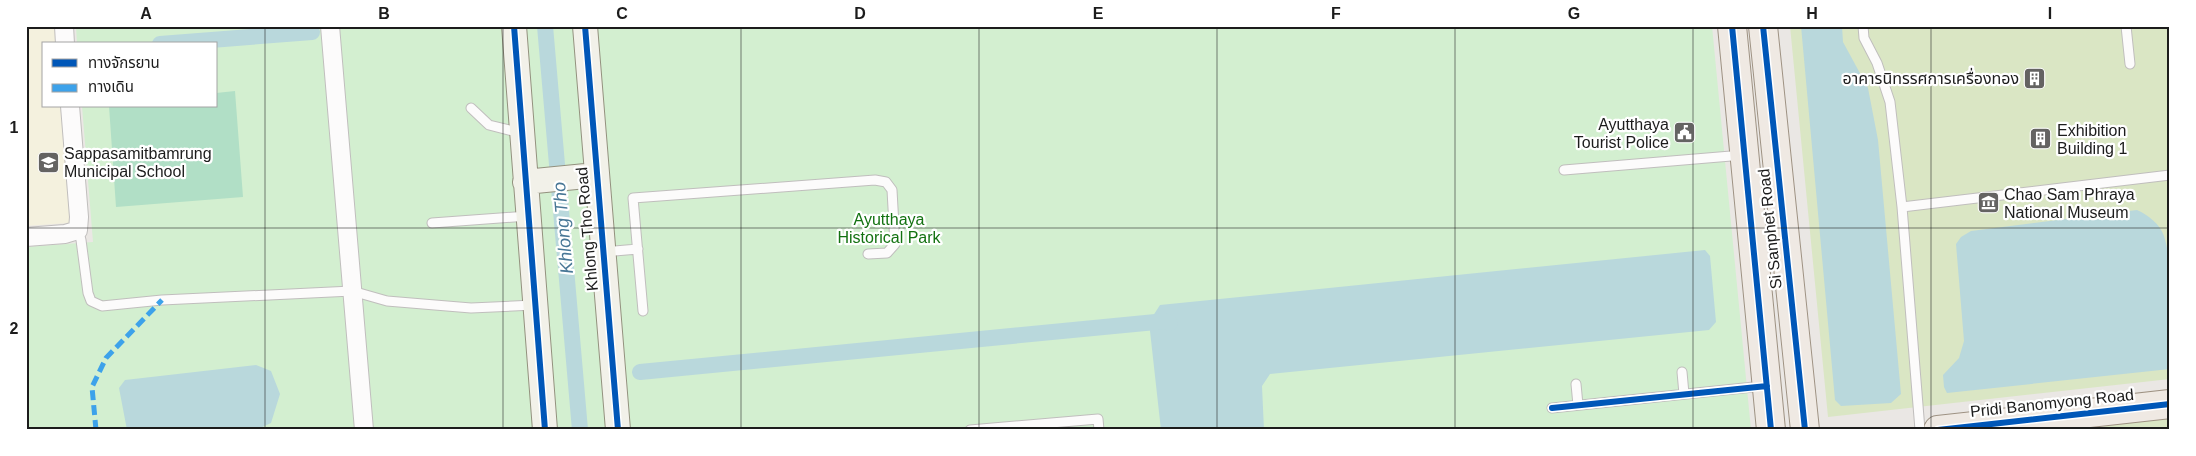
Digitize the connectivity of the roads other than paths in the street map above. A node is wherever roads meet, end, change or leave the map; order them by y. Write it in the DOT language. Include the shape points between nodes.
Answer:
graph roads {
  1 [pos="64,26"];
  2 [pos="330,26"];
  3 [pos="514,26"];
  4 [pos="585,26"];
  5 [pos="1862,26"];
  6 [pos="2126,26"];
  7 [pos="1764,35"];
  8 [pos="1733,36"];
  9 [pos="66,42"];
  10 [pos="2130,64"];
  11 [pos="70,108"];
  12 [pos="471,108"];
  13 [pos="1772,115"];
  14 [pos="1740,118"];
  15 [pos="522,133"];
  16 [pos="1744,155"];
  17 [pos="1564,170"];
  18 [pos="2170,175"];
  19 [pos="591,176"];
  20 [pos="529,181"];
  21 [pos="1902,207"];
  22 [pos="527,216"];
  23 [pos="432,223"];
  24 [pos="78,230"];
  25 [pos="26,237"];
  26 [pos="638,249"];
  27 [pos="603,252"];
  28 [pos="868,254"];
  29 [pos="352,291"];
  30 [pos="534,305"];
  31 [pos="642,311"];
  32 [pos="1682,372"];
  33 [pos="1576,384"];
  34 [pos="1767,386"];
  35 [pos="1684,394"];
  36 [pos="2170,404"];
  37 [pos="1578,405"];
  38 [pos="1552,408"];
  39 [pos="364,430"];
  40 [pos="545,430"];
  41 [pos="618,430"];
  42 [pos="970,430"];
  43 [pos="1099,430"];
  44 [pos="1772,430"];
  45 [pos="1805,430"];
  46 [pos="1920,430"];
  47 [pos="1938,430"];
  1 -- 9 [label="street"];
  2 -- 29 [label="street"];
  3 -- 15 [label="street"];
  4 -- 19 [label="street, Khlong Tho Road"];
  5 -- 21 [label="lane" via="1890,102"];
  6 -- 10 [label="lane"];
  7 -- 8 [label="main road" via="1756,51 1743,52"];
  7 -- 13 [label="main road, Si Sanphet Road"];
  8 -- 14 [label="main road, Si Sanphet Road"];
  11 -- 24 [label="street"];
  12 -- 15 [label="lane" via="489,125"];
  13 -- 14 [label="main road" via="1762,111 1748,112"];
  13 -- 45 [label="main road, Si Sanphet Road"];
  14 -- 16 [label="main road, Si Sanphet Road"];
  15 -- 20 [label="street"];
  16 -- 17 [label="lane"];
  16 -- 34 [label="main road, Si Sanphet Road"];
  18 -- 21 [label="lane"];
  19 -- 20 [label="street"];
  19 -- 27 [label="street, Khlong Tho Road"];
  20 -- 22 [label="street"];
  21 -- 46 [label="lane"];
  22 -- 23 [label="lane"];
  22 -- 30 [label="street"];
  24 -- 25 [label="street"];
  24 -- 29 [label="lane" via="88,293 91,301 102,306"];
  26 -- 27 [label="lane"];
  26 -- 28 [label="lane" via="633,198 875,180 886,182 892,190 895,244 887,253"];
  26 -- 31 [label="lane"];
  27 -- 41 [label="street, Khlong Tho Road"];
  29 -- 30 [label="lane" via="387,301 471,308"];
  29 -- 39 [label="street"];
  30 -- 40 [label="street"];
  32 -- 35 [label="lane"];
  33 -- 37 [label="lane"];
  34 -- 35 [label="lane"];
  34 -- 44 [label="main road, Si Sanphet Road"];
  35 -- 37 [label="lane"];
  36 -- 47 [label="main road, Pridi Banomyong Road"];
  37 -- 38 [label="lane"];
  42 -- 43 [label="lane" via="1098,419"];
}
